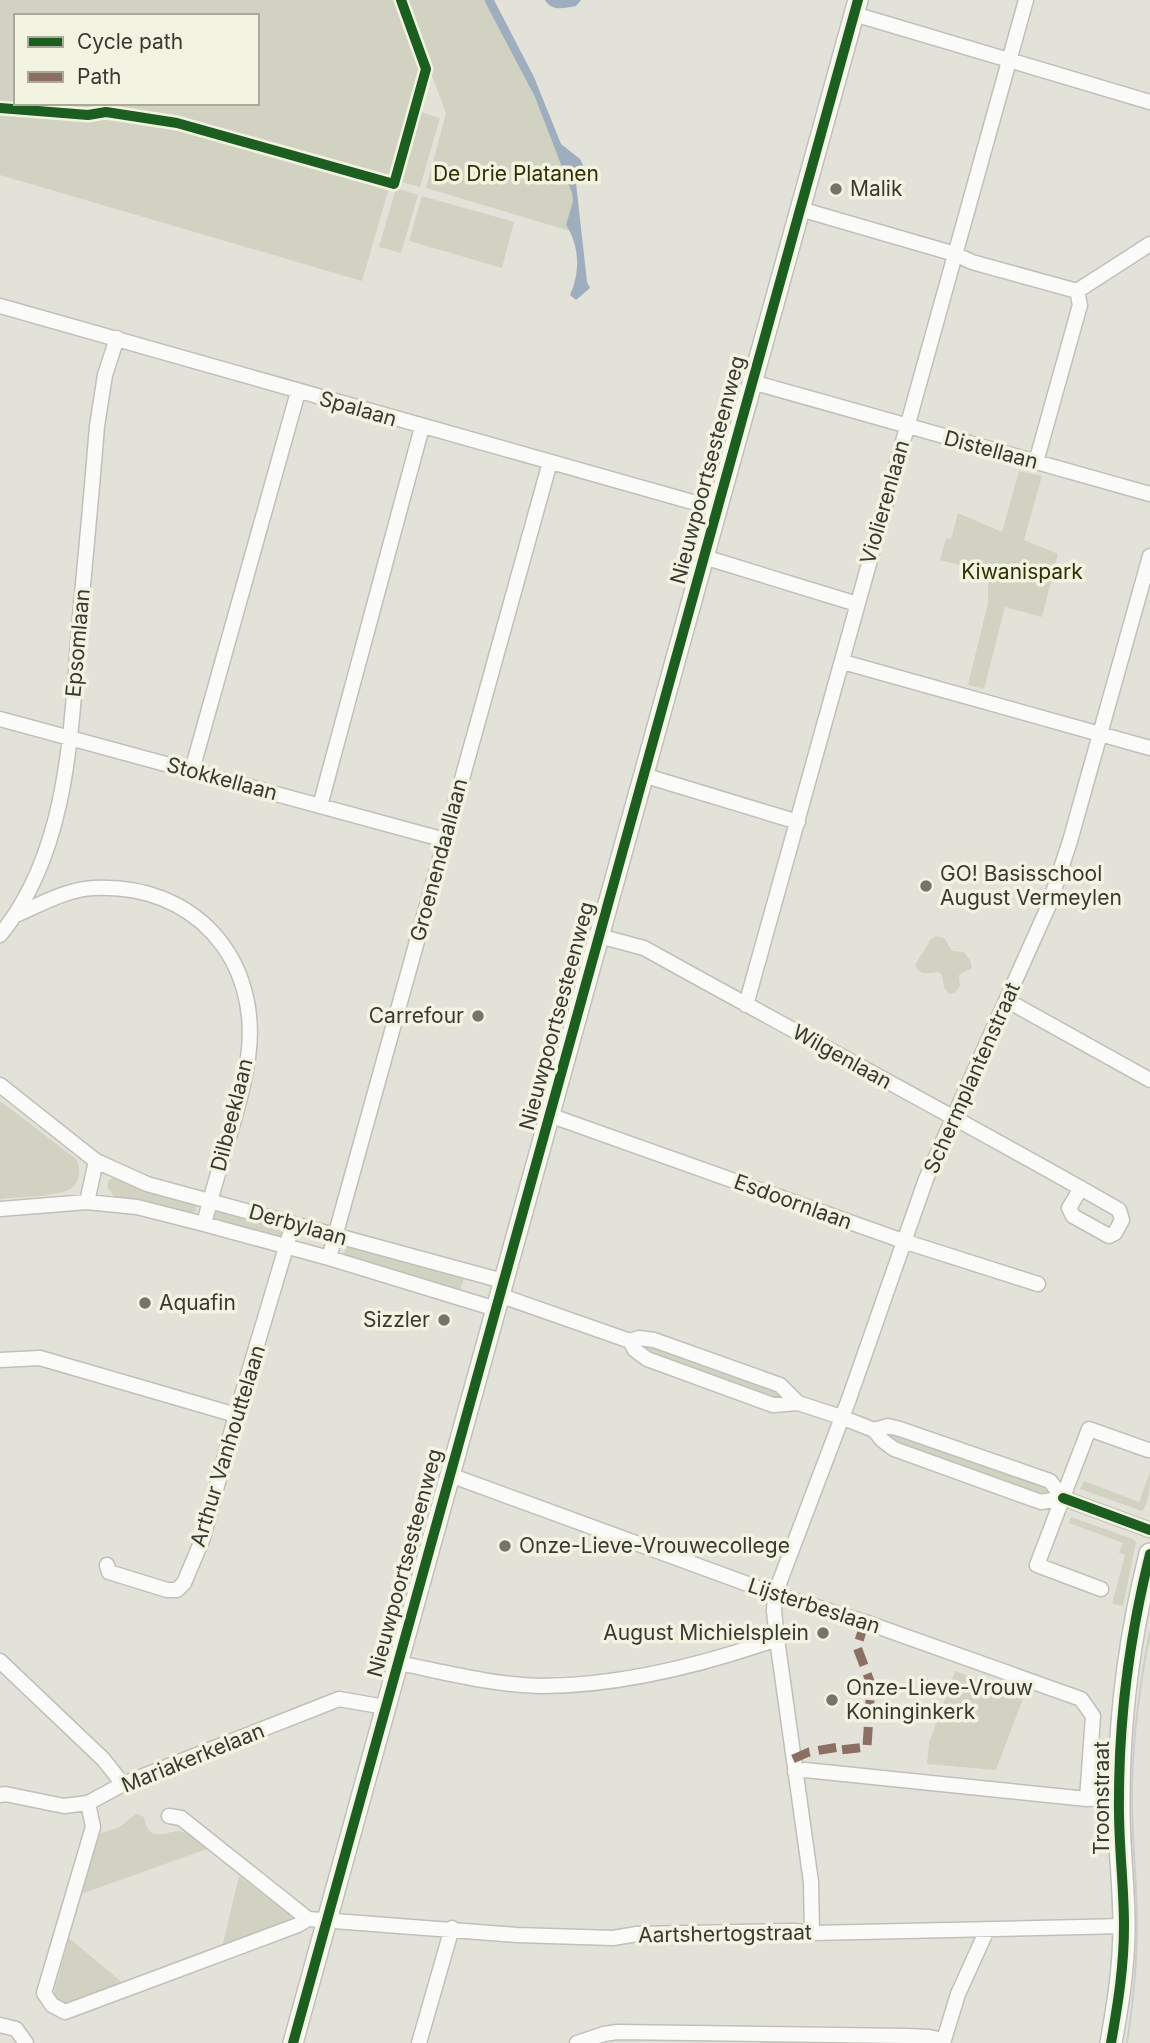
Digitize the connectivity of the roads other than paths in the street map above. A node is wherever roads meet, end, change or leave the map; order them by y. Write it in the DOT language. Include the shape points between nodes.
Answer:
graph roads {
  1 [pos="1026,0"];
  2 [pos="856,7"];
  3 [pos="1009,59"];
  4 [pos="1150,102"];
  5 [pos="800,209"];
  6 [pos="1150,244"];
  7 [pos="955,254"];
  8 [pos="1077,291"];
  9 [pos="0,306"];
  10 [pos="117,338"];
  11 [pos="752,382"];
  12 [pos="298,391"];
  13 [pos="906,426"];
  14 [pos="422,427"];
  15 [pos="550,462"];
  16 [pos="1036,462"];
  17 [pos="1150,494"];
  18 [pos="717,509"];
  19 [pos="1150,556"];
  20 [pos="704,557"];
  21 [pos="856,604"];
  22 [pos="843,662"];
  23 [pos="0,719"];
  24 [pos="1099,734"];
  25 [pos="70,739"];
  26 [pos="1150,748"];
  27 [pos="192,769"];
  28 [pos="643,775"];
  29 [pos="320,806"];
  30 [pos="798,822"];
  31 [pos="444,840"];
  32 [pos="18,914"];
  33 [pos="0,936"];
  34 [pos="598,936"];
  35 [pos="1008,1000"];
  36 [pos="746,1005"];
  37 [pos="1150,1080"];
  38 [pos="0,1086"];
  39 [pos="549,1115"];
  40 [pos="952,1117"];
  41 [pos="96,1161"];
  42 [pos="1081,1188"];
  43 [pos="209,1200"];
  44 [pos="87,1202"];
  45 [pos="0,1209"];
  46 [pos="204,1224"];
  47 [pos="293,1224"];
  48 [pos="335,1236"];
  49 [pos="903,1241"];
  50 [pos="288,1246"];
  51 [pos="329,1258"];
  52 [pos="1038,1284"];
  53 [pos="499,1295"];
  54 [pos="630,1341"];
  55 [pos="0,1360"];
  56 [pos="799,1403"];
  57 [pos="236,1416"];
  58 [pos="841,1418"];
  59 [pos="874,1430"];
  60 [pos="1148,1450"];
  61 [pos="450,1475"];
  62 [pos="1063,1498"];
  63 [pos="1150,1530"];
  64 [pos="1150,1554"];
  65 [pos="107,1565"];
  66 [pos="1101,1589"];
  67 [pos="775,1594"];
  68 [pos="777,1639"];
  69 [pos="0,1661"];
  70 [pos="398,1663"];
  71 [pos="385,1707"];
  72 [pos="795,1772"];
  73 [pos="123,1784"];
  74 [pos="0,1795"];
  75 [pos="1119,1798"];
  76 [pos="1087,1799"];
  77 [pos="88,1803"];
  78 [pos="169,1816"];
  79 [pos="317,1920"];
  80 [pos="1124,1926"];
  81 [pos="452,1928"];
  82 [pos="986,1930"];
  83 [pos="813,1933"];
  84 [pos="0,2025"];
  85 [pos="943,2042"];
  86 [pos="26,2043"];
  87 [pos="293,2043"];
  88 [pos="419,2043"];
  89 [pos="577,2043"];
  90 [pos="1111,2043"];
  1 -- 3 [label="street, Violierenlaan"];
  2 -- 3 [label="street"];
  2 -- 5 [label="main road, Nieuwpoortsesteenweg"];
  3 -- 4 [label="street"];
  3 -- 7 [label="street, Violierenlaan"];
  5 -- 7 [label="street"];
  5 -- 11 [label="main road, Nieuwpoortsesteenweg"];
  6 -- 8 [label="street"];
  7 -- 8 [label="street"];
  7 -- 13 [label="street, Violierenlaan"];
  8 -- 16 [label="street" via="1080,305"];
  9 -- 10 [label="street, Spalaan"];
  10 -- 12 [label="street, Spalaan"];
  10 -- 25 [label="street, Epsomlaan" via="105,375 97,426"];
  11 -- 13 [label="street, Distellaan"];
  11 -- 18 [label="main road, Nieuwpoortsesteenweg"];
  12 -- 14 [label="street, Spalaan"];
  12 -- 27 [label="street"];
  13 -- 16 [label="street, Distellaan"];
  13 -- 21 [label="street, Violierenlaan"];
  14 -- 15 [label="street, Spalaan"];
  14 -- 29 [label="street"];
  15 -- 18 [label="street, Spalaan"];
  15 -- 31 [label="street, Groenendaallaan"];
  16 -- 17 [label="street, Distellaan"];
  18 -- 20 [label="main road, Nieuwpoortsesteenweg"];
  19 -- 24 [label="street, Schermplantenstraat"];
  20 -- 21 [label="street"];
  20 -- 28 [label="main road, Nieuwpoortsesteenweg"];
  21 -- 22 [label="street, Violierenlaan"];
  22 -- 24 [label="street"];
  22 -- 30 [label="street, Violierenlaan"];
  23 -- 25 [label="street, Stokkellaan"];
  24 -- 26 [label="street"];
  24 -- 35 [label="street, Schermplantenstraat" via="1049,905"];
  25 -- 27 [label="street, Stokkellaan"];
  25 -- 32 [label="street, Epsomlaan" via="49,842"];
  27 -- 29 [label="street, Stokkellaan"];
  28 -- 30 [label="street"];
  28 -- 34 [label="main road, Nieuwpoortsesteenweg"];
  29 -- 31 [label="street, Stokkellaan"];
  30 -- 36 [label="street, Violierenlaan"];
  31 -- 48 [label="street, Groenendaallaan"];
  32 -- 33 [label="street, Epsomlaan"];
  32 -- 43 [label="street, Dilbeeklaan" via="92,888 127,889 184,908 212,930 233,958 250,1017 248,1058"];
  34 -- 36 [label="street, Wilgenlaan" via="644,948"];
  34 -- 39 [label="main road, Nieuwpoortsesteenweg"];
  35 -- 37 [label="street"];
  35 -- 40 [label="street, Schermplantenstraat"];
  36 -- 40 [label="street, Wilgenlaan"];
  38 -- 41 [label="street, Derbylaan"];
  39 -- 49 [label="street, Esdoornlaan"];
  39 -- 53 [label="main road, Nieuwpoortsesteenweg"];
  40 -- 42 [label="street, Wilgenlaan"];
  40 -- 49 [label="street, Schermplantenstraat"];
  41 -- 43 [label="street, Derbylaan" via="147,1184"];
  41 -- 44 [label="street"];
  43 -- 46 [label="street, Dilbeeklaan"];
  43 -- 47 [label="street, Derbylaan"];
  44 -- 45 [label="street, Derbylaan"];
  44 -- 46 [label="street, Derbylaan" via="136,1207"];
  46 -- 50 [label="street, Derbylaan"];
  47 -- 48 [label="street, Derbylaan"];
  47 -- 50 [label="street, Arthur Vanhouttelaan"];
  48 -- 51 [label="street, Groenendaallaan"];
  48 -- 53 [label="street, Derbylaan"];
  49 -- 52 [label="street, Esdoornlaan"];
  49 -- 58 [label="street, Schermplantenstraat"];
  50 -- 51 [label="street, Derbylaan"];
  50 -- 57 [label="street, Arthur Vanhouttelaan"];
  51 -- 53 [label="street, Derbylaan"];
  53 -- 54 [label="street"];
  53 -- 61 [label="main road, Nieuwpoortsesteenweg"];
  54 -- 56 [label="street" via="654,1340 780,1385"];
  54 -- 56 [label="street" via="647,1359 773,1405"];
  55 -- 57 [label="street" via="40,1358"];
  56 -- 58 [label="street"];
  57 -- 65 [label="street, Arthur Vanhouttelaan" via="203,1538 184,1583 177,1590 167,1590 109,1572"];
  58 -- 59 [label="street"];
  58 -- 67 [label="street, Schermplantenstraat"];
  59 -- 62 [label="street" via="894,1449 1029,1498 1041,1502"];
  59 -- 62 [label="street" via="900,1429 1050,1481"];
  60 -- 62 [label="street" via="1089,1429"];
  61 -- 67 [label="street, Lijsterbeslaan"];
  61 -- 70 [label="main road, Nieuwpoortsesteenweg"];
  62 -- 63 [label="street"];
  62 -- 66 [label="street" via="1037,1565"];
  64 -- 75 [label="main road, Troonstraat" via="1126,1680"];
  67 -- 68 [label="street"];
  67 -- 76 [label="street, Lijsterbeslaan" via="1081,1699 1093,1716"];
  68 -- 70 [label="street" via="665,1671 540,1686"];
  68 -- 72 [label="street"];
  69 -- 73 [label="street" via="103,1759"];
  70 -- 71 [label="main road, Nieuwpoortsesteenweg"];
  71 -- 73 [label="street, Mariakerkelaan" via="339,1699"];
  71 -- 79 [label="main road, Nieuwpoortsesteenweg"];
  72 -- 76 [label="street"];
  72 -- 83 [label="street" via="811,1882"];
  73 -- 77 [label="street, Mariakerkelaan"];
  74 -- 77 [label="street, Mariakerkelaan" via="64,1806"];
  75 -- 76 [label="street"];
  75 -- 80 [label="main road, Troonstraat"];
  77 -- 79 [label="street" via="93,1827 44,1993 52,2005 65,2012"];
  78 -- 79 [label="street" via="181,1818"];
  79 -- 81 [label="street, Aartshertogstraat"];
  79 -- 87 [label="main road, Nieuwpoortsesteenweg"];
  80 -- 82 [label="street, Aartshertogstraat"];
  80 -- 90 [label="main road, Troonstraat"];
  81 -- 83 [label="street, Aartshertogstraat" via="613,1938"];
  81 -- 88 [label="street"];
  82 -- 83 [label="street, Aartshertogstraat"];
  82 -- 85 [label="street"];
  84 -- 86 [label="street" via="16,2029"];
  85 -- 89 [label="street" via="907,2036 617,2032"];
}
